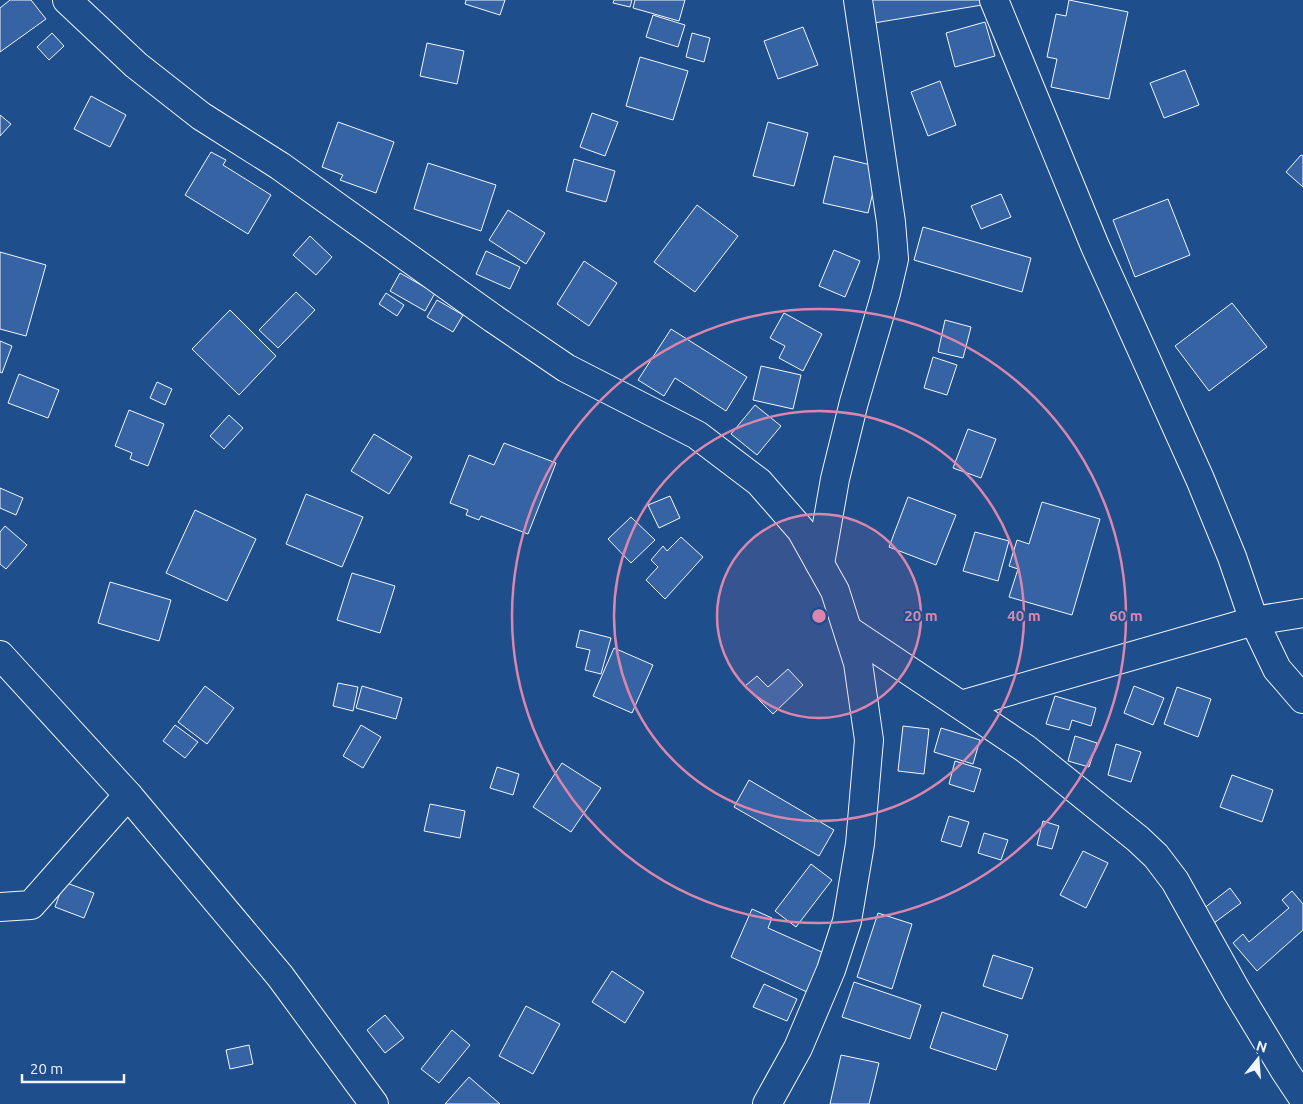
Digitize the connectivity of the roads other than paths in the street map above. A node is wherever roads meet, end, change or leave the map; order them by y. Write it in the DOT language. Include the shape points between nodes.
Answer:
graph roads {
  1 [pos="67,0"];
  2 [pos="858,0"];
  3 [pos="994,0"];
  4 [pos="820,564"];
  5 [pos="1303,613"];
  6 [pos="1254,621"];
  7 [pos="848,630"];
  8 [pos="0,655"];
  9 [pos="1303,699"];
  10 [pos="961,705"];
  11 [pos="128,795"];
  12 [pos="0,907"];
  13 [pos="1303,1098"];
  14 [pos="374,1104"];
  15 [pos="767,1104"];
  1 -- 4 [label="street" via="136,65 201,116 280,166 494,319 566,368 697,435 759,482 801,530"];
  2 -- 4 [label="street" via="894,259 835,479"];
  3 -- 6 [label="street" via="1095,246 1200,479"];
  4 -- 7 [label="street" via="836,592"];
  5 -- 6 [label="street"];
  6 -- 9 [label="street" via="1277,669"];
  6 -- 10 [label="street"];
  7 -- 10 [label="street"];
  7 -- 15 [label="street" via="858,663 869,740 860,844 847,921 831,970 798,1048"];
  8 -- 11 [label="street"];
  10 -- 13 [label="street" via="1026,749 1156,856 1175,880 1236,990"];
  11 -- 12 [label="street" via="31,905"];
  11 -- 14 [label="street" via="280,976"];
}
